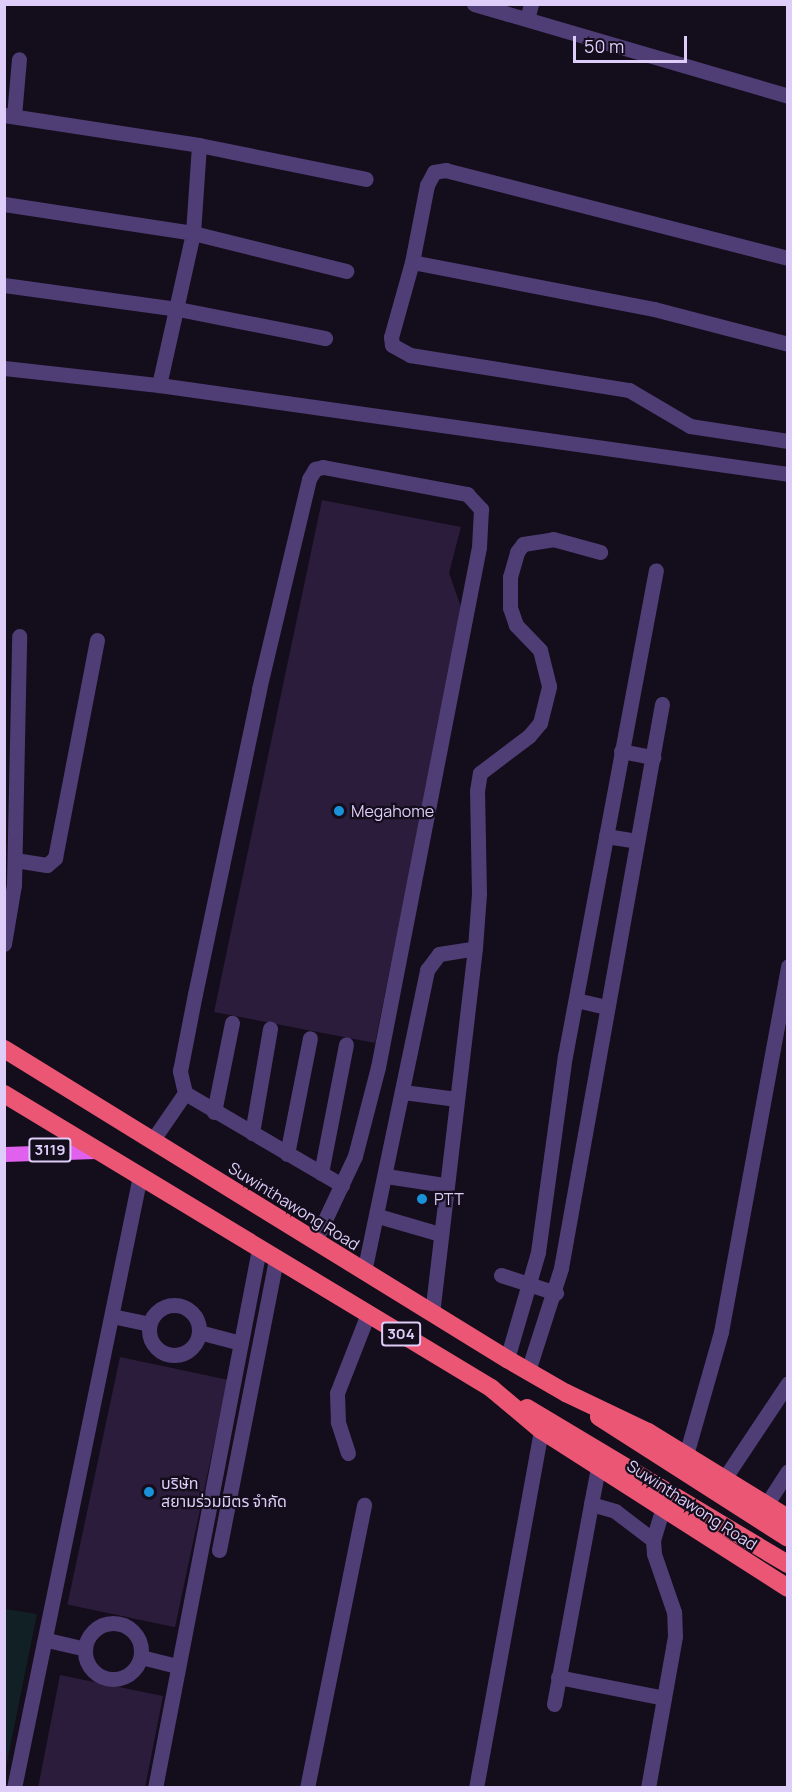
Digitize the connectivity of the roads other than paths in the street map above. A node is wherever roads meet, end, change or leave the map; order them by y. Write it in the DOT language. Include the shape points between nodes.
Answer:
graph roads {
  1 [pos="474,4"];
  2 [pos="529,12"];
  3 [pos="19,59"];
  4 [pos="788,96"];
  5 [pos="9,115"];
  6 [pos="199,145"];
  7 [pos="366,179"];
  8 [pos="4,204"];
  9 [pos="193,233"];
  10 [pos="788,258"];
  11 [pos="412,262"];
  12 [pos="346,271"];
  13 [pos="4,285"];
  14 [pos="178,309"];
  15 [pos="326,338"];
  16 [pos="788,344"];
  17 [pos="4,368"];
  18 [pos="159,385"];
  19 [pos="788,441"];
  20 [pos="788,474"];
  21 [pos="600,552"];
  22 [pos="656,570"];
  23 [pos="19,636"];
  24 [pos="97,640"];
  25 [pos="662,704"];
  26 [pos="621,750"];
  27 [pos="653,757"];
  28 [pos="10,831"];
  29 [pos="606,836"];
  30 [pos="637,841"];
  31 [pos="15,860"];
  32 [pos="4,944"];
  33 [pos="475,948"];
  34 [pos="788,966"];
  35 [pos="576,1000"];
  36 [pos="606,1007"];
  37 [pos="232,1023"];
  38 [pos="270,1029"];
  39 [pos="310,1038"];
  40 [pos="346,1044"];
  41 [pos="4,1049"];
  42 [pos="403,1092"];
  43 [pos="185,1093"];
  44 [pos="4,1094"];
  45 [pos="457,1099"];
  46 [pos="214,1112"];
  47 [pos="252,1133"];
  48 [pos="152,1141"];
  49 [pos="96,1151"];
  50 [pos="4,1154"];
  51 [pos="287,1154"];
  52 [pos="321,1173"];
  53 [pos="140,1176"];
  54 [pos="386,1176"];
  55 [pos="342,1185"];
  56 [pos="445,1185"];
  57 [pos="378,1216"];
  58 [pos="440,1234"];
  59 [pos="315,1241"];
  60 [pos="259,1249"];
  61 [pos="276,1260"];
  62 [pos="364,1272"];
  63 [pos="501,1275"];
  64 [pos="530,1283"];
  65 [pos="556,1293"];
  66 [pos="432,1313"];
  67 [pos="368,1314"];
  68 [pos="112,1316"];
  69 [pos="149,1324"];
  70 [pos="199,1332"];
  71 [pos="241,1343"];
  72 [pos="507,1359"];
  73 [pos="528,1371"];
  74 [pos="788,1383"];
  75 [pos="491,1388"];
  76 [pos="566,1393"];
  77 [pos="541,1431"];
  78 [pos="348,1453"];
  79 [pos="686,1455"];
  80 [pos="598,1467"];
  81 [pos="788,1471"];
  82 [pos="724,1479"];
  83 [pos="591,1504"];
  84 [pos="364,1505"];
  85 [pos="766,1505"];
  86 [pos="662,1510"];
  87 [pos="788,1518"];
  88 [pos="788,1538"];
  89 [pos="653,1540"];
  90 [pos="219,1550"];
  91 [pos="788,1564"];
  92 [pos="788,1588"];
  93 [pos="47,1640"];
  94 [pos="85,1649"];
  95 [pos="141,1657"];
  96 [pos="178,1666"];
  97 [pos="558,1677"];
  98 [pos="664,1698"];
  99 [pos="554,1704"];
  100 [pos="14,1788"];
  101 [pos="155,1788"];
  102 [pos="307,1788"];
  103 [pos="476,1788"];
  104 [pos="648,1788"];
  1 -- 2 [label="street"];
  2 -- 4 [label="street"];
  3 -- 5 [label="street"];
  5 -- 6 [label="street"];
  6 -- 7 [label="street"];
  6 -- 9 [label="street"];
  8 -- 9 [label="street"];
  9 -- 12 [label="street"];
  9 -- 14 [label="street"];
  10 -- 11 [label="street" via="446,170 434,172 427,185"];
  11 -- 16 [label="street" via="654,309"];
  11 -- 19 [label="street" via="391,337 399,351 629,390 690,426"];
  13 -- 14 [label="street"];
  14 -- 15 [label="street"];
  14 -- 18 [label="street"];
  17 -- 18 [label="street"];
  18 -- 20 [label="street"];
  21 -- 33 [label="street" via="553,539 523,544 517,552 510,578 510,608 516,625 540,650 549,686 540,723 480,773"];
  22 -- 26 [label="street"];
  23 -- 28 [label="street"];
  24 -- 31 [label="street" via="55,858 47,865"];
  25 -- 27 [label="street"];
  26 -- 27 [label="street"];
  26 -- 29 [label="street"];
  27 -- 30 [label="street"];
  28 -- 31 [label="street"];
  29 -- 30 [label="street"];
  29 -- 35 [label="street"];
  30 -- 36 [label="street"];
  31 -- 32 [label="street" via="11,916"];
  33 -- 42 [label="street" via="439,954 427,970"];
  33 -- 45 [label="street"];
  34 -- 79 [label="street" via="722,1332"];
  35 -- 36 [label="street"];
  35 -- 64 [label="street"];
  36 -- 65 [label="street"];
  37 -- 46 [label="street"];
  38 -- 47 [label="street"];
  39 -- 51 [label="street"];
  40 -- 52 [label="street"];
  41 -- 48 [label="highway, Suwinthawong Road / 304"];
  42 -- 45 [label="street"];
  42 -- 54 [label="street"];
  43 -- 46 [label="street"];
  43 -- 48 [label="street"];
  43 -- 55 [label="street" via="180,1071 193,1005 259,689 309,479 315,469 323,467 467,494 481,509 479,547 450,713 378,1067 362,1133"];
  44 -- 49 [label="highway, Suwinthawong Road / 304"];
  45 -- 56 [label="street"];
  46 -- 47 [label="street"];
  47 -- 51 [label="street"];
  48 -- 59 [label="highway, Suwinthawong Road / 304"];
  49 -- 50 [label="main road, 3119" via="26,1150"];
  49 -- 53 [label="highway, Suwinthawong Road / 304"];
  51 -- 52 [label="street"];
  52 -- 55 [label="street"];
  53 -- 60 [label="highway, Suwinthawong Road / 304"];
  53 -- 68 [label="street"];
  54 -- 56 [label="street"];
  54 -- 57 [label="street"];
  55 -- 59 [label="street"];
  56 -- 58 [label="street"];
  57 -- 58 [label="street"];
  57 -- 62 [label="street"];
  58 -- 66 [label="street"];
  59 -- 62 [label="highway, Suwinthawong Road / 304"];
  60 -- 61 [label="highway, Suwinthawong Road / 304"];
  60 -- 71 [label="street"];
  61 -- 67 [label="highway, Suwinthawong Road / 304"];
  61 -- 90 [label="street"];
  62 -- 66 [label="highway, Suwinthawong Road / 304"];
  63 -- 64 [label="street"];
  64 -- 65 [label="street"];
  64 -- 72 [label="street"];
  65 -- 73 [label="street"];
  66 -- 72 [label="highway, Suwinthawong Road / 304"];
  67 -- 75 [label="highway, Suwinthawong Road / 304"];
  67 -- 78 [label="street" via="337,1393 338,1422"];
  68 -- 69 [label="street"];
  68 -- 93 [label="street"];
  69 -- 70 [label="street" via="163,1306 178,1305 192,1312"];
  69 -- 70 [label="street" via="150,1340 170,1355 186,1352"];
  70 -- 71 [label="street"];
  71 -- 96 [label="street"];
  72 -- 73 [label="highway, Suwinthawong Road / 304"];
  73 -- 76 [label="highway, Suwinthawong Road / 304"];
  74 -- 82 [label="street"];
  75 -- 77 [label="highway, Suwinthawong Road / 304"];
  75 -- 91 [label="highway, Suwinthawong Road / 304"];
  76 -- 79 [label="highway, Suwinthawong Road / 304"];
  76 -- 88 [label="highway, Suwinthawong Road / 304" via="670,1465"];
  77 -- 80 [label="highway, Suwinthawong Road / 304"];
  77 -- 103 [label="street"];
  79 -- 82 [label="highway, Suwinthawong Road / 304"];
  80 -- 83 [label="street"];
  80 -- 86 [label="highway, Suwinthawong Road / 304"];
  81 -- 85 [label="street"];
  82 -- 85 [label="highway, Suwinthawong Road / 304"];
  83 -- 89 [label="street" via="615,1510"];
  83 -- 97 [label="street"];
  84 -- 102 [label="street"];
  85 -- 87 [label="highway, Suwinthawong Road / 304"];
  86 -- 89 [label="street"];
  86 -- 92 [label="highway, Suwinthawong Road / 304"];
  89 -- 98 [label="street" via="674,1612 675,1636"];
  93 -- 94 [label="street"];
  93 -- 100 [label="street"];
  94 -- 95 [label="street" via="92,1670 107,1679 132,1672"];
  94 -- 95 [label="street" via="96,1628 114,1623 124,1625 138,1638"];
  95 -- 96 [label="street"];
  96 -- 101 [label="street"];
  97 -- 98 [label="street"];
  97 -- 99 [label="street"];
  98 -- 104 [label="street"];
}
